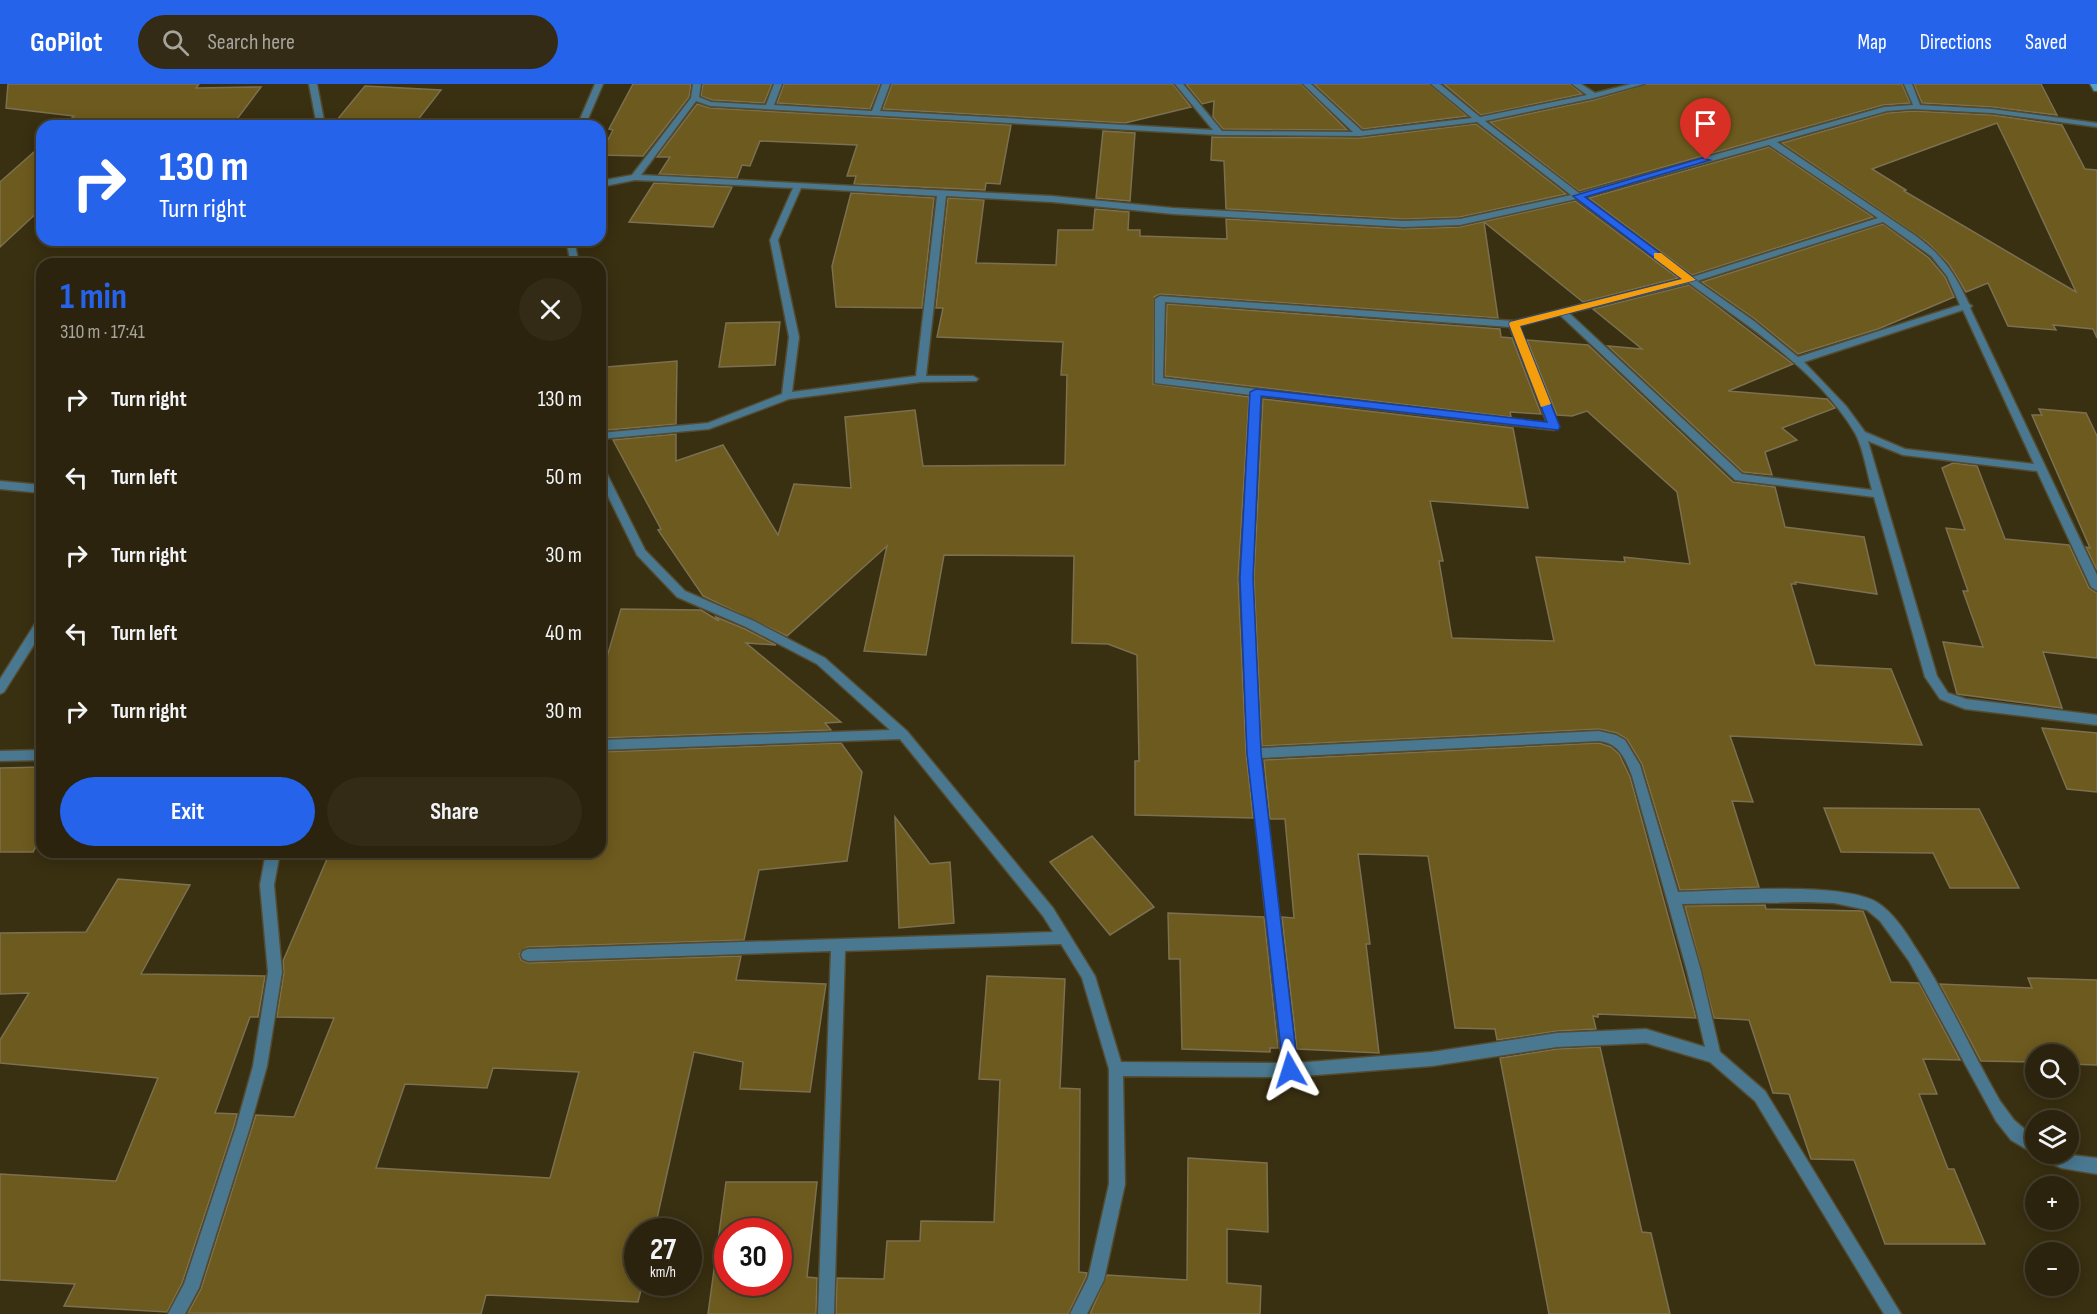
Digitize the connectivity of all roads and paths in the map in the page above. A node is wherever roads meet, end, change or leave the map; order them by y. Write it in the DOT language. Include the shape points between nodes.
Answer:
graph roads {
  1 [pos="313,84"];
  2 [pos="600,84"];
  3 [pos="697,84"];
  4 [pos="778,84"];
  5 [pos="886,84"];
  6 [pos="1179,84"];
  7 [pos="1307,84"];
  8 [pos="1435,84"];
  9 [pos="1576,84"];
  10 [pos="1640,84"];
  11 [pos="1908,84"];
  12 [pos="2094,84"];
  13 [pos="2097,89"];
  14 [pos="1594,96"];
  15 [pos="695,98"];
  16 [pos="1917,106"];
  17 [pos="769,107"];
  18 [pos="875,114"];
  19 [pos="320,120"];
  20 [pos="584,120"];
  21 [pos="1481,121"];
  22 [pos="2097,125"];
  23 [pos="1220,133"];
  24 [pos="1360,134"];
  25 [pos="1771,142"];
  26 [pos="635,177"];
  27 [pos="606,182"];
  28 [pos="798,185"];
  29 [pos="942,193"];
  30 [pos="1577,196"];
  31 [pos="1884,219"];
  32 [pos="1690,280"];
  33 [pos="1967,306"];
  34 [pos="1562,312"];
  35 [pos="1514,324"];
  36 [pos="1797,361"];
  37 [pos="921,379"];
  38 [pos="973,379"];
  39 [pos="1256,392"];
  40 [pos="787,396"];
  41 [pos="1861,434"];
  42 [pos="606,435"];
  43 [pos="2041,468"];
  44 [pos="606,482"];
  45 [pos="0,484"];
  46 [pos="36,488"];
  47 [pos="1878,494"];
  48 [pos="2097,587"];
  49 [pos="36,632"];
  50 [pos="0,689"];
  51 [pos="2097,720"];
  52 [pos="903,734"];
  53 [pos="606,745"];
  54 [pos="1254,753"];
  55 [pos="36,755"];
  56 [pos="0,756"];
  57 [pos="272,858"];
  58 [pos="1673,897"];
  59 [pos="1065,938"];
  60 [pos="838,945"];
  61 [pos="528,955"];
  62 [pos="1714,1056"];
  63 [pos="1116,1069"];
  64 [pos="1290,1070"];
  65 [pos="2025,1143"];
  66 [pos="2079,1164"];
  67 [pos="2097,1166"];
  68 [pos="176,1314"];
  69 [pos="826,1314"];
  70 [pos="1078,1314"];
  71 [pos="1893,1314"];
  1 -- 19 [label="street"];
  2 -- 20 [label="street"];
  3 -- 15 [label="street"];
  4 -- 17 [label="street"];
  5 -- 18 [label="street"];
  6 -- 23 [label="street"];
  7 -- 24 [label="street"];
  8 -- 21 [label="street"];
  9 -- 14 [label="street"];
  10 -- 14 [label="street"];
  11 -- 16 [label="street"];
  12 -- 13 [label="main road"];
  14 -- 21 [label="street"];
  15 -- 17 [label="street" via="711,104"];
  15 -- 26 [label="street"];
  16 -- 22 [label="street"];
  16 -- 25 [label="street" via="1887,109"];
  17 -- 18 [label="street"];
  18 -- 23 [label="street"];
  21 -- 24 [label="street"];
  21 -- 30 [label="street"];
  23 -- 24 [label="street"];
  25 -- 30 [label="street"];
  25 -- 31 [label="street"];
  26 -- 27 [label="street"];
  26 -- 28 [label="street"];
  28 -- 29 [label="street"];
  28 -- 40 [label="street" via="774,240 794,338"];
  29 -- 30 [label="street" via="1404,224 1460,222"];
  29 -- 37 [label="street"];
  30 -- 32 [label="street"];
  31 -- 32 [label="street"];
  31 -- 33 [label="street" via="1934,254"];
  32 -- 34 [label="street"];
  32 -- 36 [label="street"];
  33 -- 36 [label="street"];
  33 -- 43 [label="street"];
  34 -- 35 [label="street"];
  34 -- 47 [label="street" via="1739,477"];
  35 -- 39 [label="street" via="1554,427"];
  35 -- 39 [label="street" via="1160,299 1158,381"];
  36 -- 41 [label="street" via="1845,408"];
  37 -- 38 [label="street"];
  37 -- 40 [label="street"];
  39 -- 54 [label="street" via="1246,578"];
  40 -- 42 [label="street" via="709,426"];
  41 -- 43 [label="street" via="1903,452"];
  41 -- 47 [label="street"];
  43 -- 48 [label="street"];
  44 -- 52 [label="street" via="641,552 681,594 821,661"];
  45 -- 46 [label="street"];
  47 -- 51 [label="street" via="1931,677 1944,696 1965,704"];
  49 -- 50 [label="street"];
  52 -- 53 [label="street"];
  52 -- 59 [label="street"];
  54 -- 58 [label="street" via="1612,738 1621,743 1633,765"];
  54 -- 64 [label="street"];
  55 -- 56 [label="street"];
  57 -- 68 [label="street" via="267,885 275,972 260,1066 191,1288"];
  58 -- 62 [label="street" via="1703,999"];
  58 -- 65 [label="street" via="1844,897 1873,906 1898,930 1999,1114"];
  59 -- 60 [label="street"];
  59 -- 63 [label="street" via="1088,976"];
  60 -- 61 [label="street"];
  60 -- 69 [label="street"];
  62 -- 64 [label="street" via="1646,1036 1557,1040 1432,1059"];
  62 -- 71 [label="street" via="1760,1096"];
  63 -- 64 [label="street"];
  63 -- 70 [label="street" via="1117,1184 1096,1280"];
  66 -- 67 [label="street"];
}
